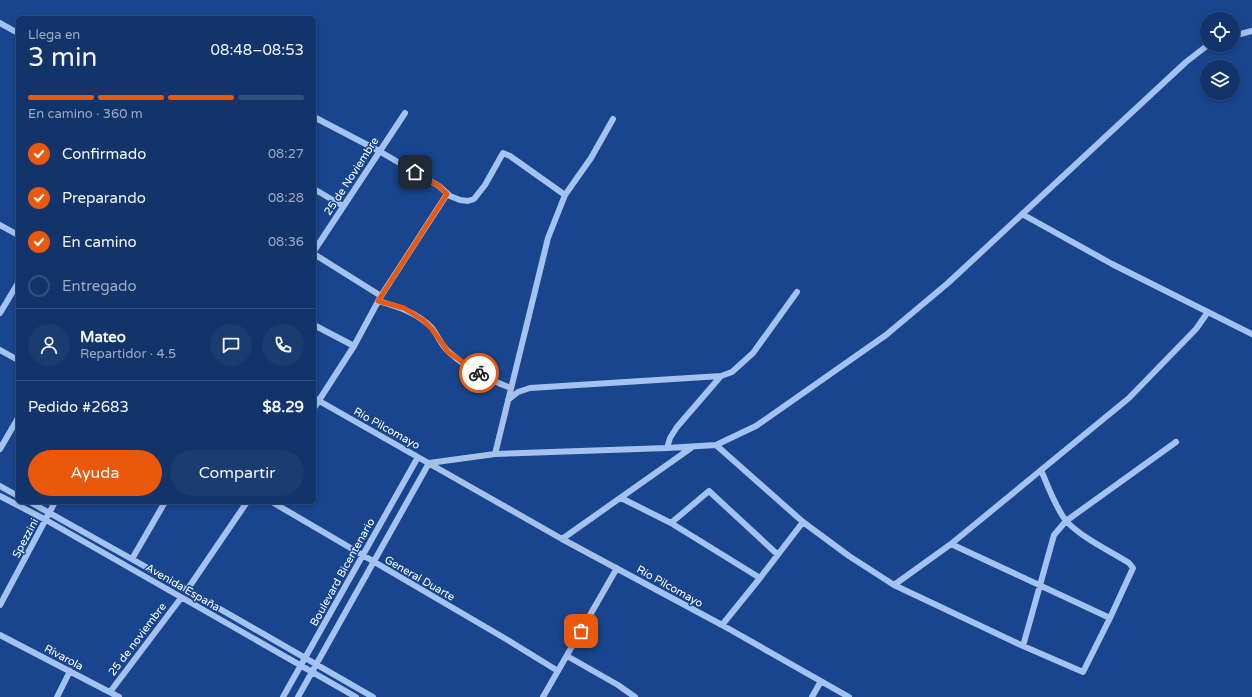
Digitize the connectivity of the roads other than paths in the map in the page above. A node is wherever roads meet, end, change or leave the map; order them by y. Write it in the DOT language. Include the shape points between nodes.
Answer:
graph roads {
  1 [pos="0,23"];
  2 [pos="1252,31"];
  3 [pos="16,32"];
  4 [pos="1240,34"];
  5 [pos="1200,51"];
  6 [pos="404,113"];
  7 [pos="316,118"];
  8 [pos="614,118"];
  9 [pos="379,151"];
  10 [pos="316,190"];
  11 [pos="447,194"];
  12 [pos="565,195"];
  13 [pos="343,206"];
  14 [pos="1022,214"];
  15 [pos="0,225"];
  16 [pos="16,234"];
  17 [pos="316,249"];
  18 [pos="316,253"];
  19 [pos="16,286"];
  20 [pos="797,292"];
  21 [pos="379,298"];
  22 [pos="1208,312"];
  23 [pos="0,313"];
  24 [pos="316,326"];
  25 [pos="1252,334"];
  26 [pos="354,346"];
  27 [pos="0,350"];
  28 [pos="16,359"];
  29 [pos="721,376"];
  30 [pos="511,388"];
  31 [pos="317,400"];
  32 [pos="508,400"];
  33 [pos="16,422"];
  34 [pos="1176,442"];
  35 [pos="716,446"];
  36 [pos="692,447"];
  37 [pos="667,448"];
  38 [pos="0,450"];
  39 [pos="495,454"];
  40 [pos="418,457"];
  41 [pos="429,463"];
  42 [pos="1041,470"];
  43 [pos="0,486"];
  44 [pos="16,495"];
  45 [pos="0,496"];
  46 [pos="620,498"];
  47 [pos="34,504"];
  48 [pos="54,504"];
  49 [pos="164,504"];
  50 [pos="246,504"];
  51 [pos="275,504"];
  52 [pos="50,513"];
  53 [pos="46,520"];
  54 [pos="1066,521"];
  55 [pos="803,522"];
  56 [pos="671,523"];
  57 [pos="562,539"];
  58 [pos="951,544"];
  59 [pos="777,554"];
  60 [pos="362,556"];
  61 [pos="132,559"];
  62 [pos="373,562"];
  63 [pos="617,568"];
  64 [pos="760,578"];
  65 [pos="894,585"];
  66 [pos="1040,585"];
  67 [pos="187,590"];
  68 [pos="181,598"];
  69 [pos="0,605"];
  70 [pos="1110,618"];
  71 [pos="722,625"];
  72 [pos="0,635"];
  73 [pos="1023,646"];
  74 [pos="567,656"];
  75 [pos="305,658"];
  76 [pos="316,664"];
  77 [pos="300,666"];
  78 [pos="70,671"];
  79 [pos="558,671"];
  80 [pos="312,672"];
  81 [pos="820,681"];
  82 [pos="110,692"];
  83 [pos="56,697"];
  84 [pos="119,697"];
  85 [pos="282,697"];
  86 [pos="298,697"];
  87 [pos="356,697"];
  88 [pos="373,697"];
  89 [pos="543,697"];
  90 [pos="635,697"];
  91 [pos="812,697"];
  92 [pos="849,697"];
  1 -- 3 [label="street"];
  2 -- 4 [label="street"];
  5 -- 14 [label="street"];
  6 -- 9 [label="street, 25 de Noviembre"];
  7 -- 9 [label="street"];
  8 -- 12 [label="street" via="591,158"];
  9 -- 11 [label="street" via="439,186"];
  9 -- 13 [label="street, 25 de Noviembre"];
  10 -- 13 [label="street"];
  11 -- 12 [label="street" via="460,200 474,199 504,153"];
  11 -- 21 [label="street"];
  12 -- 30 [label="street" via="548,238"];
  13 -- 17 [label="street, 25 de Noviembre"];
  14 -- 22 [label="street" via="1112,264"];
  14 -- 35 [label="street" via="948,283 886,335 756,426"];
  15 -- 16 [label="street"];
  18 -- 21 [label="street"];
  19 -- 23 [label="street"];
  20 -- 29 [label="street" via="753,353 732,372"];
  21 -- 26 [label="street"];
  21 -- 30 [label="street" via="404,308 423,320 448,352 476,371"];
  22 -- 25 [label="street"];
  22 -- 42 [label="street" via="1196,329 1129,398"];
  24 -- 26 [label="street"];
  26 -- 31 [label="street"];
  27 -- 28 [label="street"];
  29 -- 32 [label="street" via="530,388 518,392"];
  29 -- 37 [label="street" via="677,427"];
  30 -- 32 [label="street"];
  31 -- 40 [label="street, Río Pilcomayo"];
  32 -- 39 [label="street"];
  33 -- 38 [label="street"];
  34 -- 54 [label="street"];
  35 -- 36 [label="street"];
  35 -- 55 [label="street"];
  36 -- 37 [label="street"];
  36 -- 46 [label="street"];
  37 -- 39 [label="street"];
  39 -- 41 [label="street"];
  40 -- 41 [label="street, Río Pilcomayo"];
  40 -- 60 [label="street, Boulevard Bicentenario"];
  41 -- 57 [label="street, Río Pilcomayo"];
  41 -- 62 [label="street, Boulevard Bicentenario"];
  42 -- 54 [label="street"];
  42 -- 58 [label="street"];
  43 -- 44 [label="street"];
  45 -- 53 [label="street, Avenida España"];
  46 -- 56 [label="street"];
  46 -- 57 [label="street"];
  47 -- 52 [label="street, Avenida España"];
  48 -- 52 [label="street, Spezzini"];
  49 -- 61 [label="street"];
  50 -- 67 [label="street"];
  51 -- 60 [label="street, General Duarte"];
  52 -- 53 [label="street, Spezzini"];
  52 -- 61 [label="street, Avenida España"];
  53 -- 68 [label="street, Avenida España"];
  53 -- 69 [label="street, Spezzini"];
  54 -- 66 [label="street" via="1054,535"];
  54 -- 70 [label="street" via="1082,534 1129,562 1133,568"];
  55 -- 59 [label="street"];
  55 -- 65 [label="street"];
  56 -- 59 [label="street" via="709,491"];
  56 -- 64 [label="street"];
  57 -- 63 [label="street, Río Pilcomayo"];
  58 -- 65 [label="street"];
  58 -- 66 [label="street"];
  59 -- 64 [label="street"];
  60 -- 62 [label="street, General Duarte"];
  60 -- 75 [label="street, Boulevard Bicentenario"];
  61 -- 67 [label="street, Avenida España"];
  62 -- 76 [label="street, Boulevard Bicentenario"];
  62 -- 79 [label="street, General Duarte"];
  63 -- 71 [label="street, Río Pilcomayo"];
  63 -- 74 [label="street"];
  64 -- 71 [label="street"];
  65 -- 73 [label="street"];
  66 -- 70 [label="street"];
  66 -- 73 [label="street"];
  67 -- 75 [label="street, Avenida España"];
  68 -- 77 [label="street, Avenida España"];
  68 -- 82 [label="street, 25 de noviembre"];
  70 -- 73 [label="street" via="1083,672"];
  71 -- 81 [label="street, Río Pilcomayo"];
  72 -- 78 [label="street, Rivarola"];
  74 -- 79 [label="street"];
  74 -- 90 [label="street"];
  75 -- 76 [label="street, Avenida España"];
  75 -- 77 [label="street, Boulevard Bicentenario"];
  76 -- 80 [label="street, Boulevard Bicentenario"];
  76 -- 88 [label="street, Avenida España"];
  77 -- 80 [label="street, Avenida España"];
  77 -- 85 [label="street, Boulevard Bicentenario"];
  78 -- 82 [label="street, Rivarola"];
  78 -- 83 [label="street"];
  79 -- 89 [label="street"];
  80 -- 86 [label="street"];
  80 -- 87 [label="street, Avenida España"];
  81 -- 91 [label="street"];
  81 -- 92 [label="street, Río Pilcomayo"];
  82 -- 84 [label="street, Rivarola"];
}
